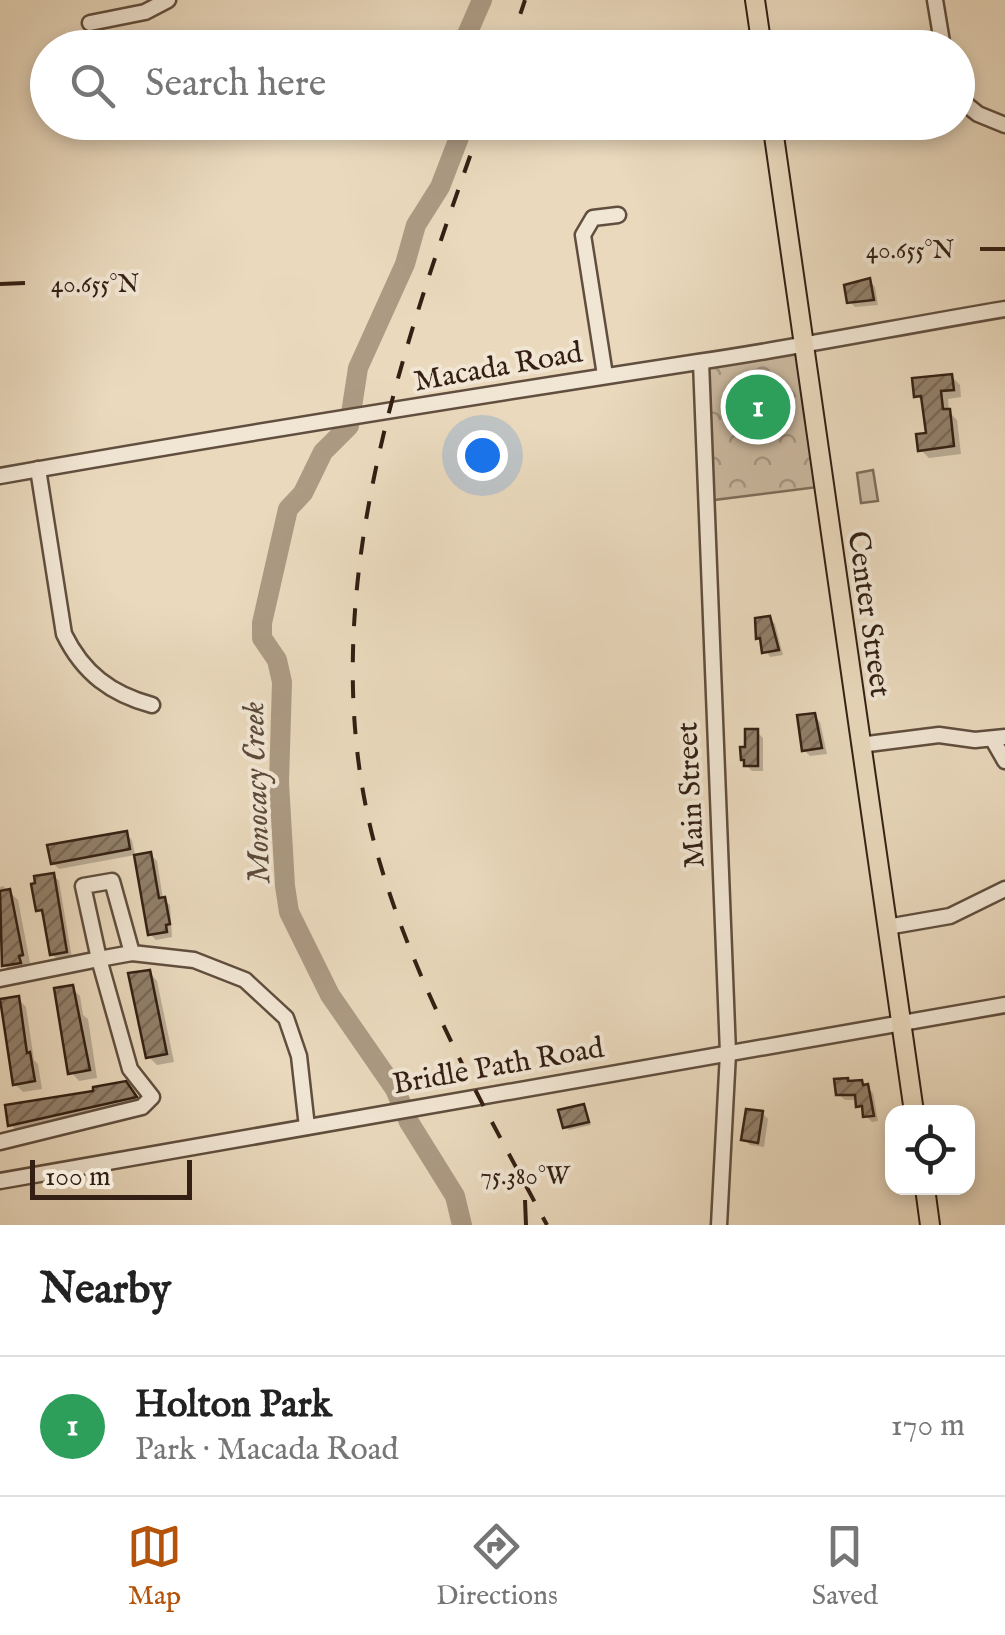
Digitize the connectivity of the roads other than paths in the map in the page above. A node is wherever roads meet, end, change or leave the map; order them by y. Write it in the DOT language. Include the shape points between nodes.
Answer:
graph roads {
  1 [pos="168,0"];
  2 [pos="756,0"];
  3 [pos="935,0"];
  4 [pos="90,22"];
  5 [pos="760,30"];
  6 [pos="940,30"];
  7 [pos="975,112"];
  8 [pos="1005,125"];
  9 [pos="775,140"];
  10 [pos="618,215"];
  11 [pos="1005,309"];
  12 [pos="804,343"];
  13 [pos="701,362"];
  14 [pos="605,375"];
  15 [pos="38,470"];
  16 [pos="0,476"];
  17 [pos="152,705"];
  18 [pos="999,739"];
  19 [pos="860,745"];
  20 [pos="1005,762"];
  21 [pos="1005,889"];
  22 [pos="887,927"];
  23 [pos="132,953"];
  24 [pos="100,959"];
  25 [pos="0,979"];
  26 [pos="1005,1006"];
  27 [pos="900,1024"];
  28 [pos="728,1053"];
  29 [pos="913,1105"];
  30 [pos="307,1127"];
  31 [pos="0,1142"];
  32 [pos="0,1181"];
  33 [pos="926,1195"];
  34 [pos="719,1225"];
  35 [pos="930,1225"];
  1 -- 4 [label="street" via="145,12"];
  2 -- 5 [label="main road"];
  3 -- 6 [label="street"];
  7 -- 8 [label="street"];
  9 -- 12 [label="main road, Center Street"];
  10 -- 14 [label="street" via="593,218 583,236"];
  11 -- 12 [label="street, Macada Road"];
  12 -- 13 [label="street, Macada Road"];
  12 -- 19 [label="main road, Center Street"];
  13 -- 14 [label="street, Macada Road"];
  13 -- 28 [label="street, Main Street"];
  14 -- 15 [label="street, Macada Road"];
  15 -- 16 [label="street, Macada Road"];
  15 -- 17 [label="street" via="64,634 94,676 116,693"];
  18 -- 19 [label="street" via="939,736"];
  18 -- 20 [label="street"];
  19 -- 22 [label="main road, Center Street"];
  21 -- 22 [label="street" via="950,916"];
  22 -- 27 [label="main road, Center Street"];
  23 -- 24 [label="street"];
  23 -- 24 [label="street" via="112,880 83,886"];
  23 -- 30 [label="street" via="194,960 245,980 286,1018 299,1056"];
  24 -- 25 [label="street"];
  24 -- 31 [label="street" via="130,1068 152,1096 142,1107"];
  26 -- 27 [label="street, Bridle Path Road"];
  27 -- 28 [label="street, Bridle Path Road"];
  27 -- 29 [label="main road, Center Street"];
  28 -- 30 [label="street, Bridle Path Road"];
  28 -- 34 [label="street, Main Street"];
  30 -- 32 [label="street, Bridle Path Road"];
  33 -- 35 [label="main road"];
}
